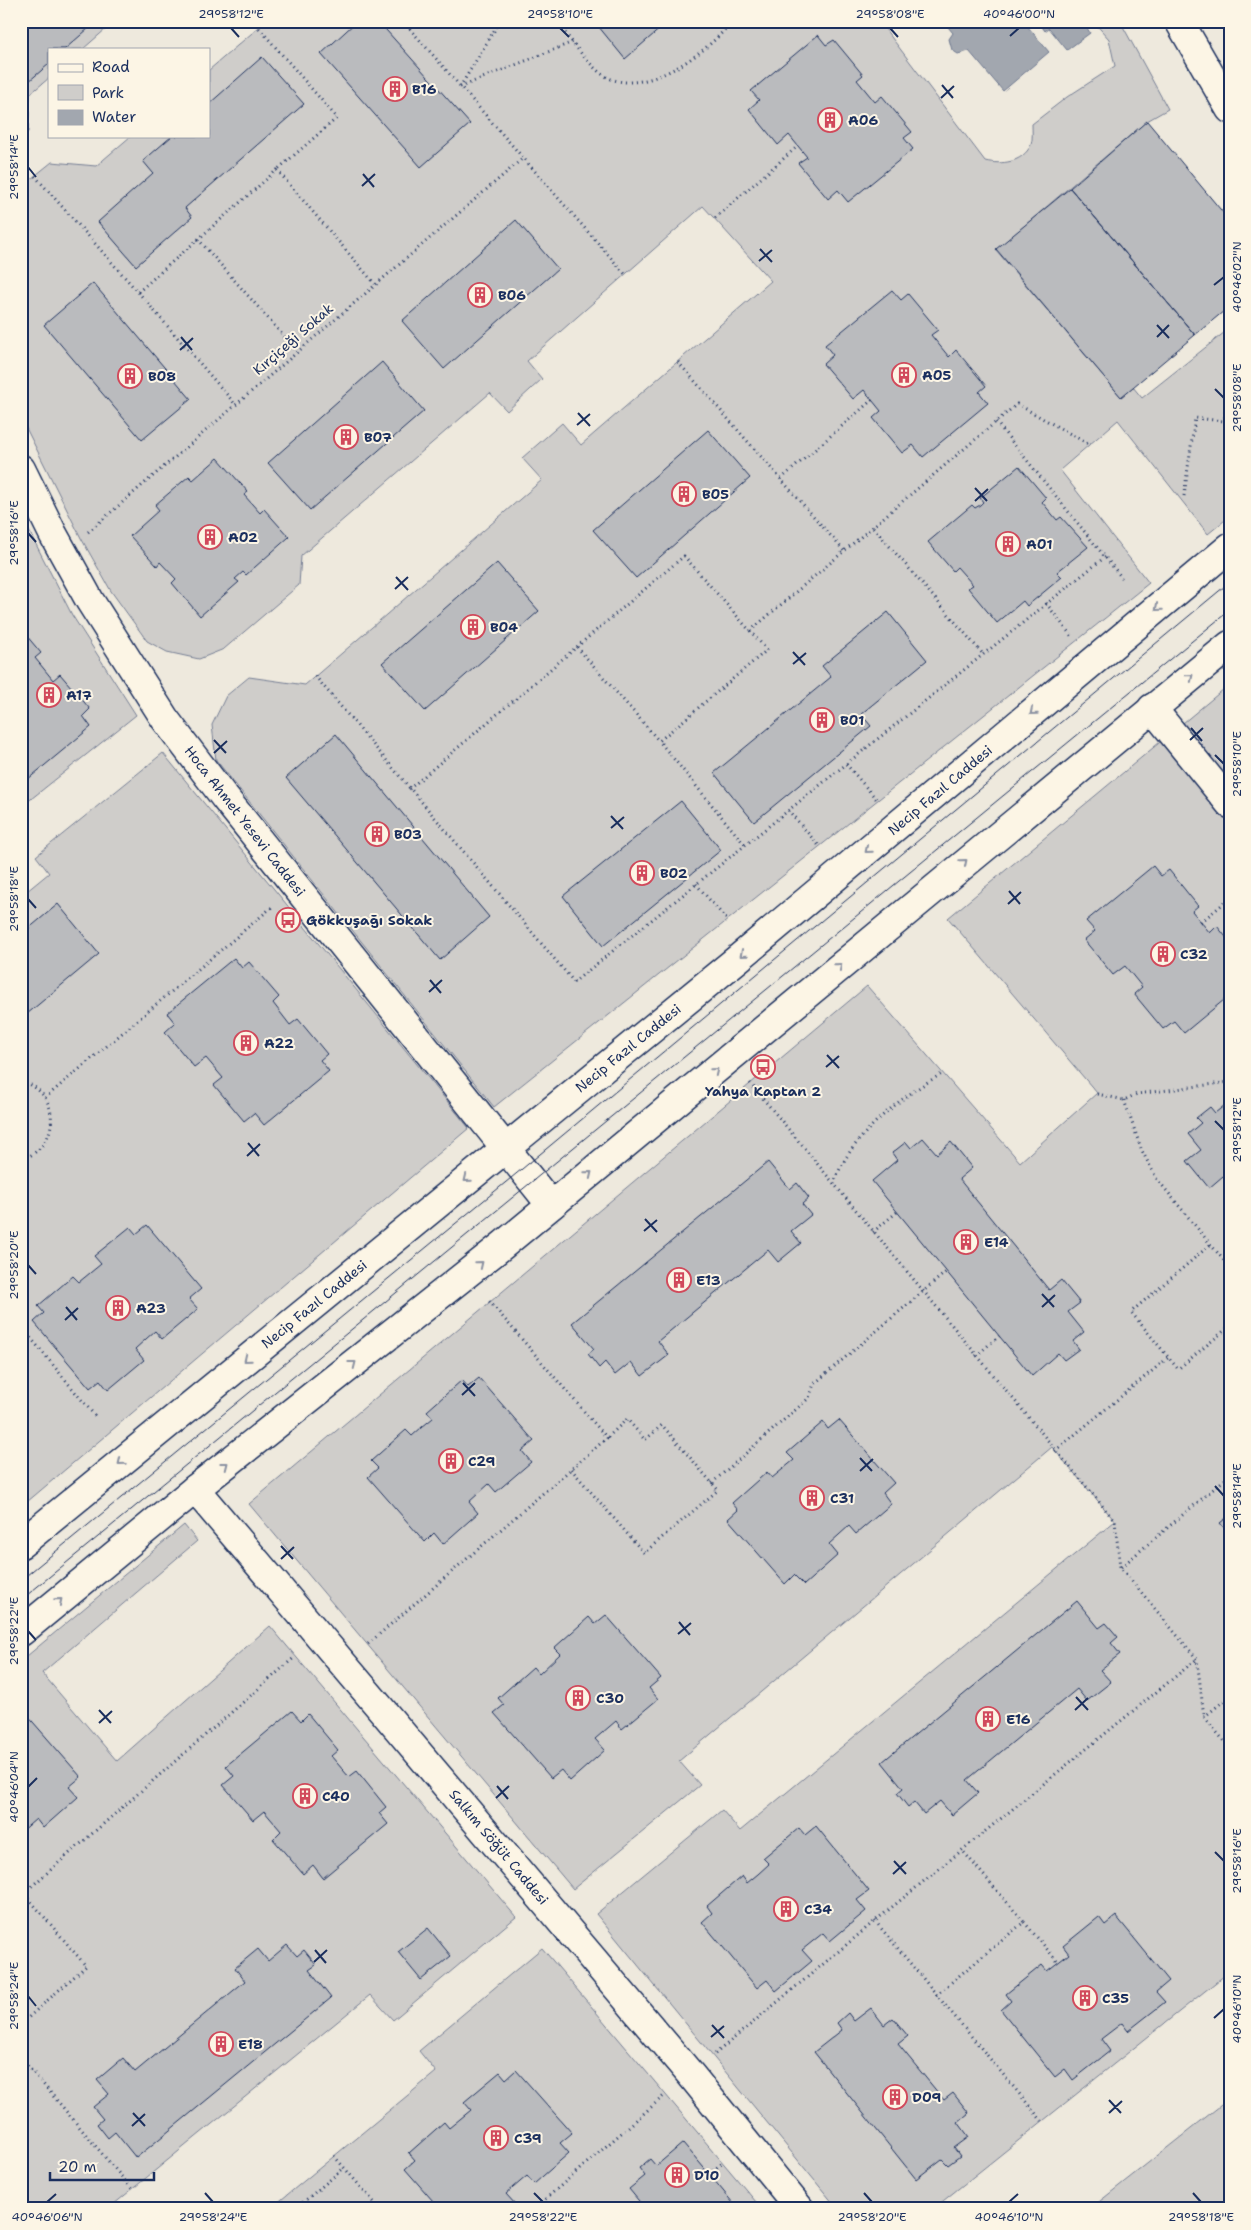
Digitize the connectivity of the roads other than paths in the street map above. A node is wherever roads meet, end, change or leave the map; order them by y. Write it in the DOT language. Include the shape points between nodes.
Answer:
graph roads {
  1 [pos="1179,21"];
  2 [pos="1226,95"];
  3 [pos="21,469"];
  4 [pos="1230,547"];
  5 [pos="1230,644"];
  6 [pos="1152,708"];
  7 [pos="1230,804"];
  8 [pos="505,1148"];
  9 [pos="551,1205"];
  10 [pos="195,1489"];
  11 [pos="21,1544"];
  12 [pos="21,1632"];
  13 [pos="800,2209"];
  1 -- 2 [label="main road"];
  3 -- 8 [label="main road, Hoca Ahmet Yesevi Caddesi" via="90,601 165,719"];
  4 -- 8 [label="main road, Necip Fazıl Caddesi, one-way" via="740,957"];
  6 -- 5 [label="main road, one-way"];
  6 -- 7 [label="main road"];
  9 -- 6 [label="main road, one-way"];
  8 -- 9 [label="main road, Hoca Ahmet Yesevi Caddesi"];
  8 -- 11 [label="main road, Necip Fazıl Caddesi, one-way"];
  10 -- 9 [label="main road, one-way"];
  12 -- 10 [label="main road, one-way"];
  10 -- 13 [label="main road, Salkım Söğüt Caddesi" via="691,2074"];
}
